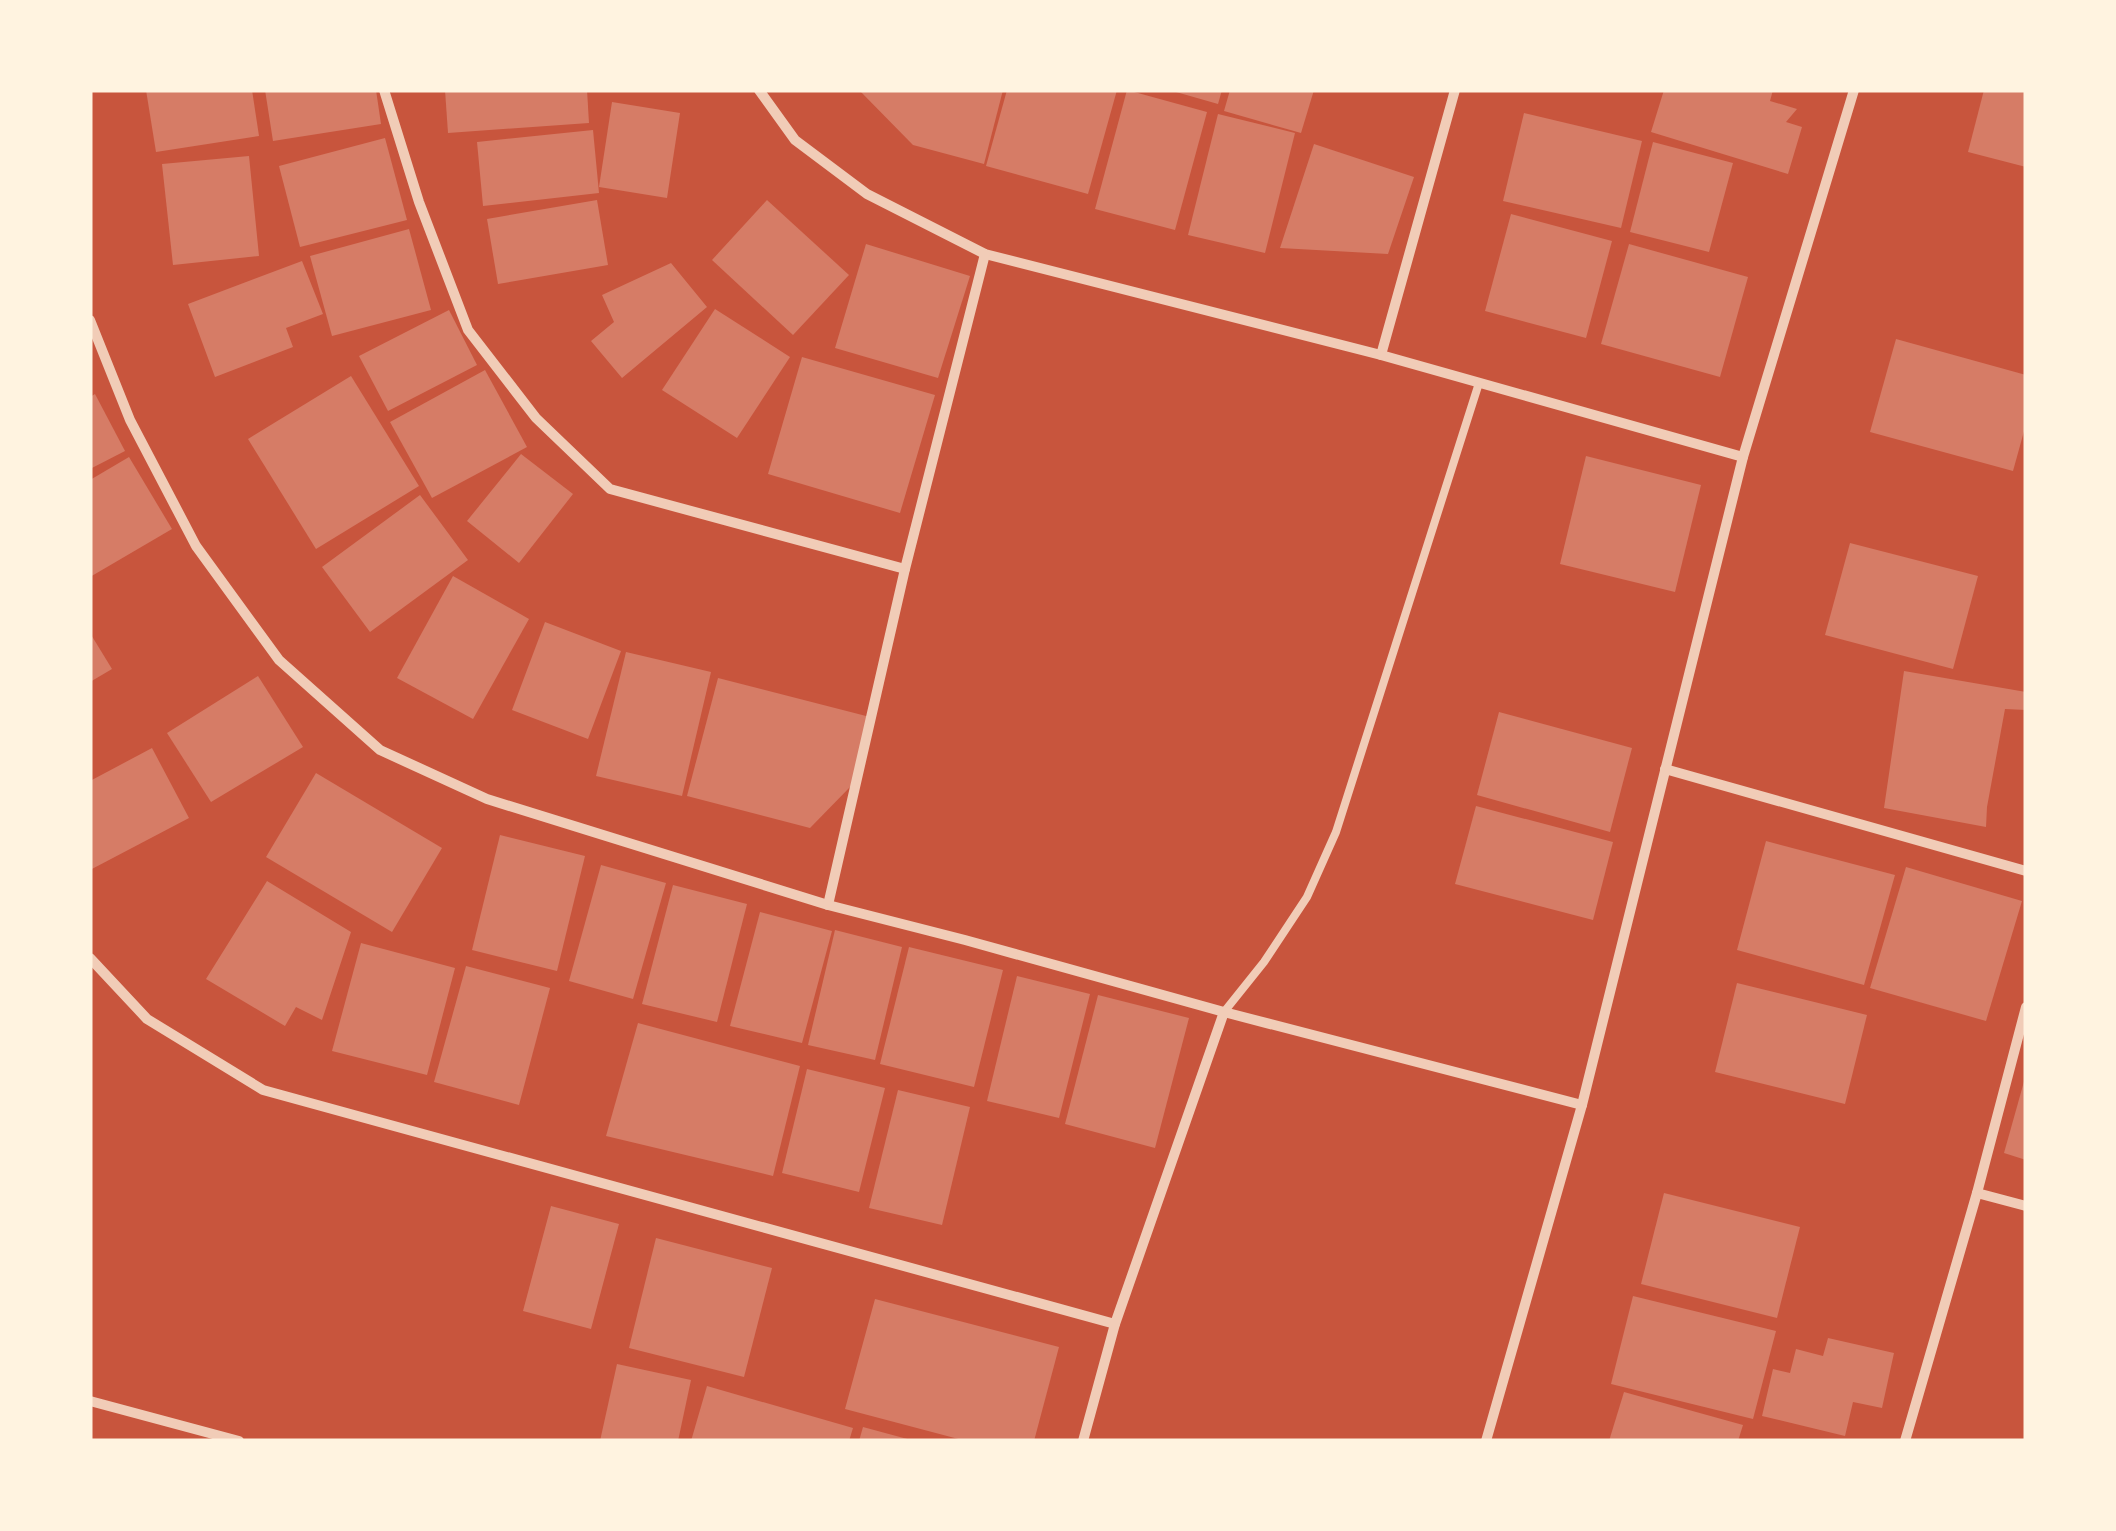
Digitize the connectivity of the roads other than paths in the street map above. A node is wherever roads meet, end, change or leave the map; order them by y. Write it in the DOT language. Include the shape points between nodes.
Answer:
graph roads {
  1 [pos="384,90"];
  2 [pos="759,90"];
  3 [pos="1455,90"];
  4 [pos="1854,90"];
  5 [pos="985,254"];
  6 [pos="90,320"];
  7 [pos="1382,355"];
  8 [pos="1479,383"];
  9 [pos="1743,457"];
  10 [pos="905,570"];
  11 [pos="1665,769"];
  12 [pos="2026,871"];
  13 [pos="828,905"];
  14 [pos="90,958"];
  15 [pos="2026,1007"];
  16 [pos="1224,1012"];
  17 [pos="1582,1105"];
  18 [pos="1977,1192"];
  19 [pos="2026,1206"];
  20 [pos="1115,1324"];
  21 [pos="90,1401"];
  22 [pos="240,1441"];
  23 [pos="1083,1441"];
  24 [pos="1486,1441"];
  25 [pos="1905,1441"];
  1 -- 10 [label="street" via="468,330 536,418 610,488"];
  2 -- 5 [label="street" via="795,140 867,194"];
  3 -- 7 [label="street"];
  4 -- 9 [label="street"];
  5 -- 7 [label="street"];
  5 -- 10 [label="street"];
  6 -- 13 [label="street" via="130,420 196,546 279,660 380,750 487,800"];
  7 -- 8 [label="street"];
  8 -- 9 [label="street"];
  8 -- 16 [label="lane" via="1336,832 1307,897"];
  9 -- 11 [label="street"];
  10 -- 13 [label="street"];
  11 -- 12 [label="street"];
  11 -- 17 [label="street"];
  13 -- 16 [label="street"];
  14 -- 20 [label="street" via="147,1019 263,1090"];
  15 -- 18 [label="street"];
  16 -- 17 [label="street"];
  16 -- 20 [label="street"];
  17 -- 24 [label="street"];
  18 -- 19 [label="street"];
  18 -- 25 [label="street"];
  20 -- 23 [label="street"];
  21 -- 22 [label="street"];
}
